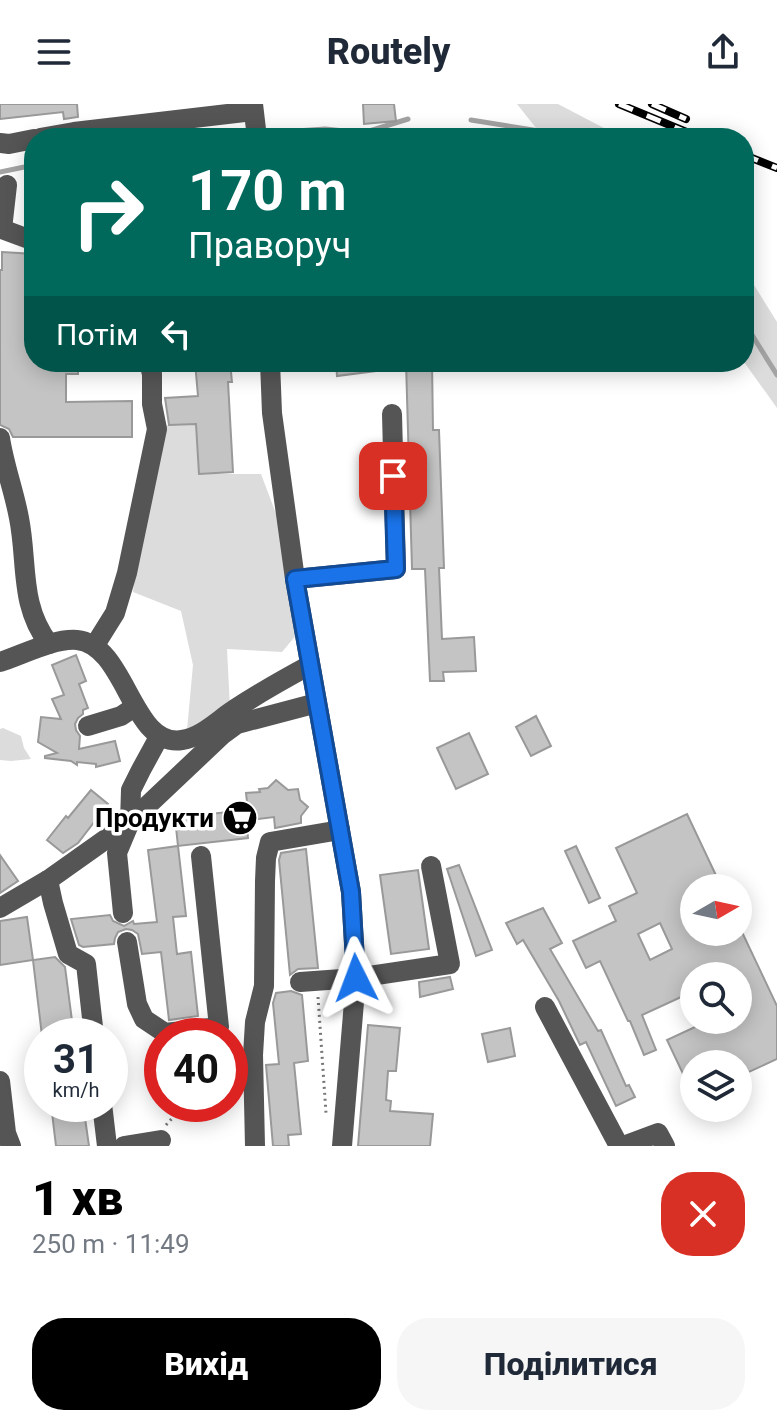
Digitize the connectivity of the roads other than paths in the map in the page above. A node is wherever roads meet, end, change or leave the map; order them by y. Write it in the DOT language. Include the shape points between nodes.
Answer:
graph roads {
  1 [pos="253,107"];
  2 [pos="103,128"];
  3 [pos="256,128"];
  4 [pos="24,141"];
  5 [pos="0,143"];
  6 [pos="7,185"];
  7 [pos="24,237"];
  8 [pos="152,372"];
  9 [pos="270,372"];
  10 [pos="392,414"];
  11 [pos="0,438"];
  12 [pos="295,579"];
  13 [pos="49,644"];
  14 [pos="95,645"];
  15 [pos="0,662"];
  16 [pos="310,665"];
  17 [pos="108,683"];
  18 [pos="317,703"];
  19 [pos="137,716"];
  20 [pos="88,726"];
  21 [pos="159,737"];
  22 [pos="130,822"];
  23 [pos="340,830"];
  24 [pos="201,856"];
  25 [pos="431,866"];
  26 [pos="48,880"];
  27 [pos="0,908"];
  28 [pos="123,913"];
  29 [pos="127,942"];
  30 [pos="356,978"];
  31 [pos="264,986"];
  32 [pos="545,1007"];
  33 [pos="92,1018"];
  34 [pos="0,1081"];
  35 [pos="104,1122"];
  36 [pos="161,1140"];
  37 [pos="11,1146"];
  38 [pos="107,1146"];
  39 [pos="124,1146"];
  40 [pos="255,1146"];
  41 [pos="342,1146"];
  42 [pos="621,1146"];
  43 [pos="665,1146"];
  1 -- 2 [label="street"];
  1 -- 3 [label="street"];
  4 -- 5 [label="street"];
  6 -- 7 [label="street" via="2,229"];
  8 -- 14 [label="street" via="157,429 127,573 115,613"];
  9 -- 12 [label="street"];
  10 -- 12 [label="street" via="396,569"];
  11 -- 13 [label="street" via="18,515 26,595 38,631"];
  12 -- 16 [label="street"];
  13 -- 14 [label="street" via="76,640"];
  13 -- 15 [label="street"];
  14 -- 19 [label="street" via="126,688"];
  16 -- 18 [label="street"];
  16 -- 21 [label="street" via="191,738"];
  17 -- 19 [label="street"];
  18 -- 22 [label="street" via="237,724"];
  18 -- 23 [label="street"];
  19 -- 20 [label="street"];
  19 -- 21 [label="street"];
  21 -- 22 [label="street" via="131,790"];
  22 -- 26 [label="street"];
  22 -- 28 [label="street" via="117,853"];
  23 -- 30 [label="street" via="351,892"];
  23 -- 31 [label="street" via="270,842"];
  24 -- 29 [label="street" via="219,1027 165,1033 144,1019"];
  25 -- 30 [label="street" via="450,964"];
  26 -- 27 [label="street"];
  26 -- 33 [label="street" via="68,954 86,964"];
  30 -- 31 [label="street"];
  30 -- 41 [label="street"];
  31 -- 40 [label="street" via="253,1044"];
  32 -- 42 [label="street"];
  34 -- 37 [label="street"];
  35 -- 38 [label="street"];
  36 -- 39 [label="street"];
  42 -- 43 [label="street" via="658,1133"];
}
